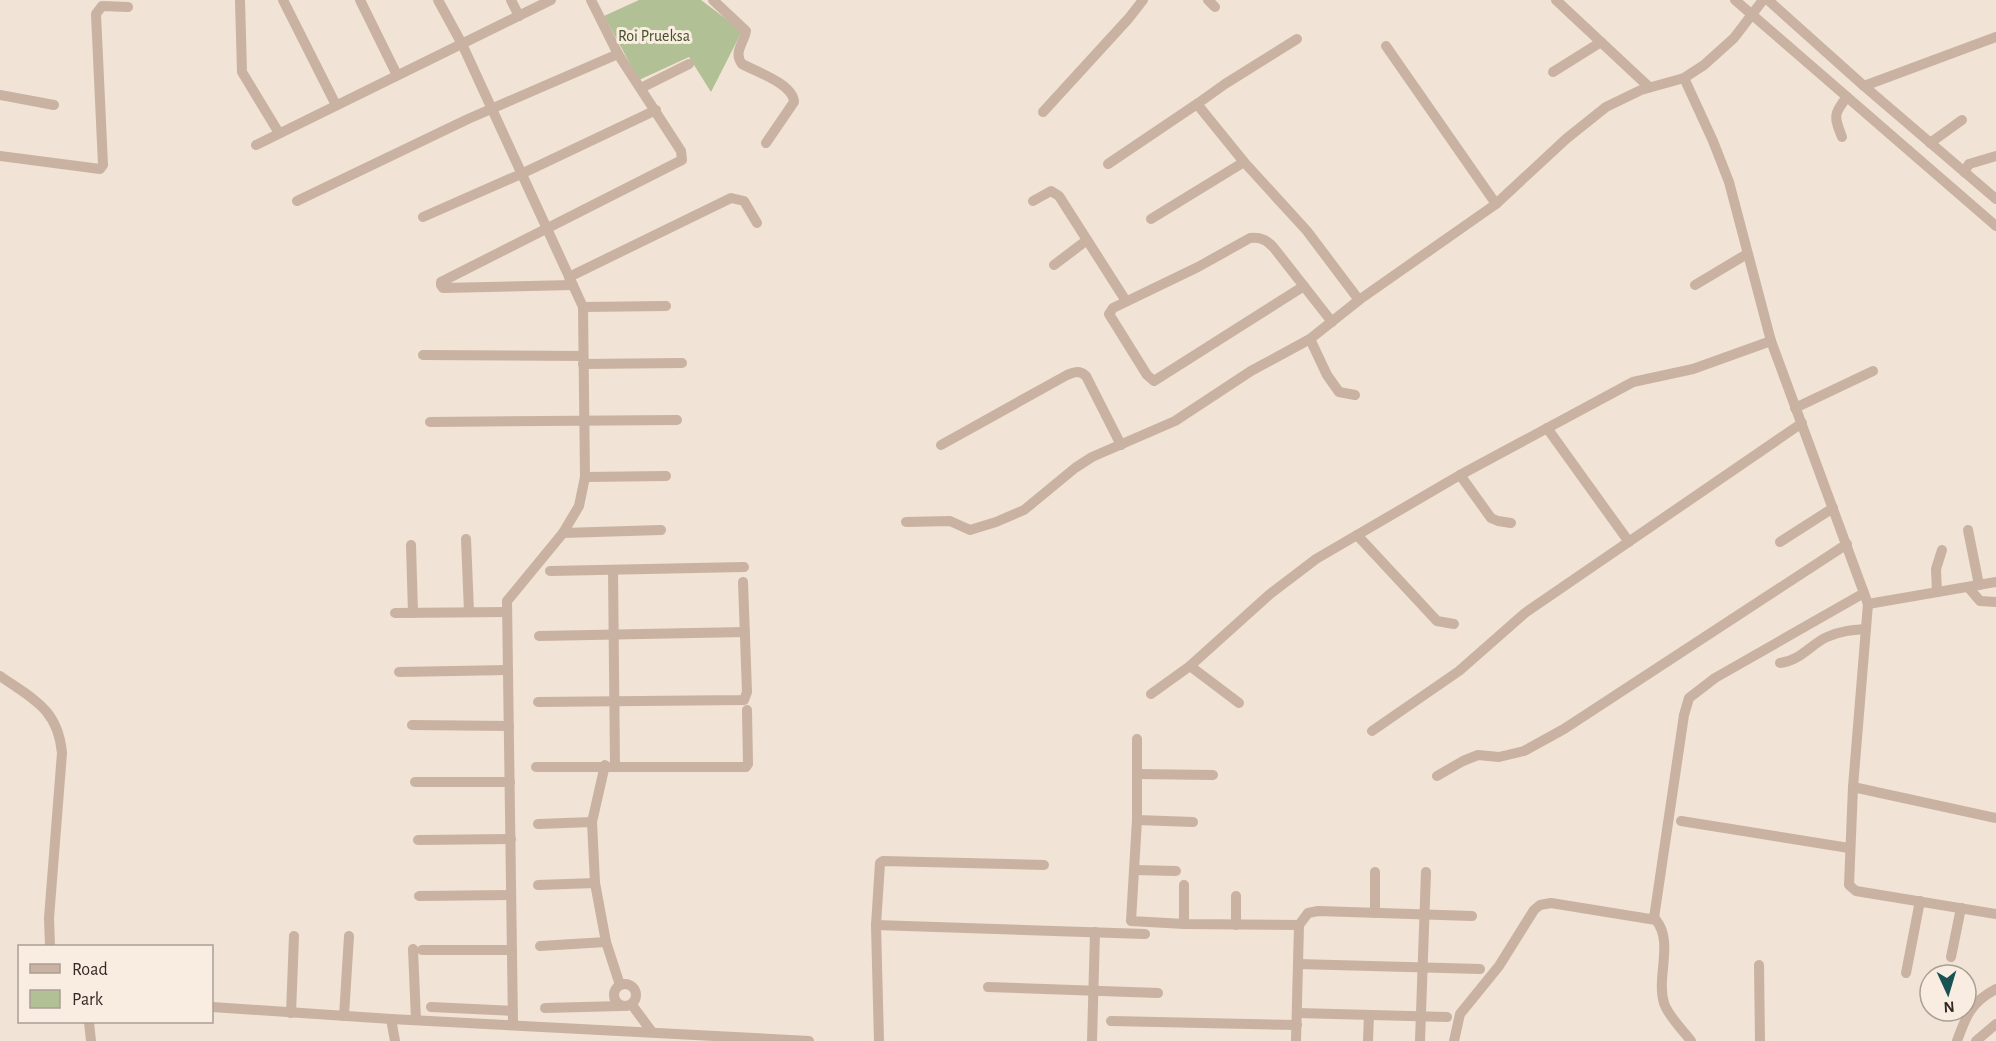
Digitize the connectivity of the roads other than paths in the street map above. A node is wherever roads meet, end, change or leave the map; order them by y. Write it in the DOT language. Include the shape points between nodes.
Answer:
graph roads {
  1 [pos="240,0"];
  2 [pos="283,0"];
  3 [pos="360,0"];
  4 [pos="438,0"];
  5 [pos="512,0"];
  6 [pos="551,0"];
  7 [pos="591,0"];
  8 [pos="713,0"];
  9 [pos="1143,0"];
  10 [pos="1557,0"];
  11 [pos="1735,0"];
  12 [pos="1763,0"];
  13 [pos="1768,0"];
  14 [pos="128,7"];
  15 [pos="1752,12"];
  16 [pos="519,15"];
  17 [pos="1996,37"];
  18 [pos="1297,39"];
  19 [pos="1602,42"];
  20 [pos="462,44"];
  21 [pos="1386,46"];
  22 [pos="618,54"];
  23 [pos="690,64"];
  24 [pos="1553,72"];
  25 [pos="397,75"];
  26 [pos="1684,78"];
  27 [pos="1864,86"];
  28 [pos="1649,87"];
  29 [pos="641,88"];
  30 [pos="0,95"];
  31 [pos="1847,97"];
  32 [pos="1197,104"];
  33 [pos="54,105"];
  34 [pos="336,105"];
  35 [pos="492,110"];
  36 [pos="657,110"];
  37 [pos="1043,112"];
  38 [pos="1962,120"];
  39 [pos="279,134"];
  40 [pos="1842,137"];
  41 [pos="766,143"];
  42 [pos="1930,143"];
  43 [pos="256,145"];
  44 [pos="0,156"];
  45 [pos="1996,156"];
  46 [pos="1244,162"];
  47 [pos="1108,164"];
  48 [pos="1964,172"];
  49 [pos="521,174"];
  50 [pos="1996,199"];
  51 [pos="297,201"];
  52 [pos="1033,201"];
  53 [pos="1497,204"];
  54 [pos="423,217"];
  55 [pos="1151,219"];
  56 [pos="757,223"];
  57 [pos="1996,226"];
  58 [pos="548,228"];
  59 [pos="1087,240"];
  60 [pos="1747,254"];
  61 [pos="1054,265"];
  62 [pos="571,281"];
  63 [pos="1695,285"];
  64 [pos="1304,286"];
  65 [pos="1359,300"];
  66 [pos="1126,301"];
  67 [pos="666,306"];
  68 [pos="583,307"];
  69 [pos="1332,322"];
  70 [pos="1310,339"];
  71 [pos="1771,341"];
  72 [pos="423,355"];
  73 [pos="583,360"];
  74 [pos="682,363"];
  75 [pos="1873,371"];
  76 [pos="1355,395"];
  77 [pos="1795,408"];
  78 [pos="584,420"];
  79 [pos="677,420"];
  80 [pos="430,422"];
  81 [pos="1802,423"];
  82 [pos="1547,428"];
  83 [pos="941,445"];
  84 [pos="1121,445"];
  85 [pos="1460,475"];
  86 [pos="666,476"];
  87 [pos="585,477"];
  88 [pos="1833,508"];
  89 [pos="906,522"];
  90 [pos="1511,523"];
  91 [pos="661,530"];
  92 [pos="1968,530"];
  93 [pos="563,533"];
  94 [pos="1357,535"];
  95 [pos="466,539"];
  96 [pos="1629,542"];
  97 [pos="1780,542"];
  98 [pos="1847,544"];
  99 [pos="411,545"];
  100 [pos="1942,550"];
  101 [pos="744,567"];
  102 [pos="613,570"];
  103 [pos="550,571"];
  104 [pos="743,582"];
  105 [pos="1996,582"];
  106 [pos="1979,585"];
  107 [pos="1968,586"];
  108 [pos="1937,592"];
  109 [pos="1864,593"];
  110 [pos="1996,602"];
  111 [pos="1868,604"];
  112 [pos="469,612"];
  113 [pos="507,612"];
  114 [pos="395,613"];
  115 [pos="413,613"];
  116 [pos="1454,624"];
  117 [pos="1866,629"];
  118 [pos="745,632"];
  119 [pos="614,634"];
  120 [pos="539,636"];
  121 [pos="1780,663"];
  122 [pos="1190,666"];
  123 [pos="508,670"];
  124 [pos="399,672"];
  125 [pos="0,676"];
  126 [pos="1151,694"];
  127 [pos="614,700"];
  128 [pos="538,702"];
  129 [pos="1239,703"];
  130 [pos="747,710"];
  131 [pos="412,725"];
  132 [pos="509,726"];
  133 [pos="1372,731"];
  134 [pos="1137,739"];
  135 [pos="610,765"];
  136 [pos="536,766"];
  137 [pos="1137,774"];
  138 [pos="1213,775"];
  139 [pos="1437,776"];
  140 [pos="415,782"];
  141 [pos="510,782"];
  142 [pos="1853,787"];
  143 [pos="1996,818"];
  144 [pos="1137,820"];
  145 [pos="1681,821"];
  146 [pos="592,822"];
  147 [pos="1193,822"];
  148 [pos="538,824"];
  149 [pos="511,839"];
  150 [pos="418,840"];
  151 [pos="1850,848"];
  152 [pos="1044,865"];
  153 [pos="1135,870"];
  154 [pos="1176,871"];
  155 [pos="1376,872"];
  156 [pos="1426,872"];
  157 [pos="595,883"];
  158 [pos="538,885"];
  159 [pos="1184,885"];
  160 [pos="512,895"];
  161 [pos="419,896"];
  162 [pos="1236,896"];
  163 [pos="1920,901"];
  164 [pos="1961,908"];
  165 [pos="1375,913"];
  166 [pos="1424,914"];
  167 [pos="1996,914"];
  168 [pos="1472,916"];
  169 [pos="1654,918"];
  170 [pos="1184,924"];
  171 [pos="876,925"];
  172 [pos="1236,925"];
  173 [pos="1299,925"];
  174 [pos="1095,932"];
  175 [pos="1145,934"];
  176 [pos="294,936"];
  177 [pos="349,936"];
  178 [pos="606,942"];
  179 [pos="50,945"];
  180 [pos="540,946"];
  181 [pos="512,950"];
  182 [pos="1951,957"];
  183 [pos="1299,964"];
  184 [pos="1759,965"];
  185 [pos="1422,966"];
  186 [pos="1480,969"];
  187 [pos="1906,973"];
  188 [pos="620,985"];
  189 [pos="988,987"];
  190 [pos="1996,989"];
  191 [pos="1092,992"];
  192 [pos="1158,993"];
  193 [pos="627,1005"];
  194 [pos="213,1007"];
  195 [pos="431,1007"];
  196 [pos="545,1008"];
  197 [pos="513,1011"];
  198 [pos="291,1013"];
  199 [pos="1297,1013"];
  200 [pos="1369,1015"];
  201 [pos="344,1016"];
  202 [pos="1420,1016"];
  203 [pos="1447,1017"];
  204 [pos="391,1019"];
  205 [pos="416,1020"];
  206 [pos="1111,1021"];
  207 [pos="88,1023"];
  208 [pos="1996,1024"];
  209 [pos="513,1025"];
  210 [pos="1297,1025"];
  211 [pos="587,1028"];
  212 [pos="652,1032"];
  213 [pos="766,1040"];
  214 [pos="91,1041"];
  215 [pos="395,1041"];
  216 [pos="586,1041"];
  217 [pos="809,1041"];
  218 [pos="879,1041"];
  219 [pos="1092,1041"];
  220 [pos="1296,1041"];
  221 [pos="1368,1041"];
  222 [pos="1420,1041"];
  223 [pos="1454,1041"];
  224 [pos="1691,1041"];
  225 [pos="1760,1041"];
  226 [pos="1958,1041"];
  227 [pos="1976,1041"];
  1 -- 39 [label="street" via="242,72"];
  2 -- 34 [label="street"];
  3 -- 25 [label="street"];
  4 -- 20 [label="street"];
  5 -- 16 [label="street"];
  6 -- 16 [label="street"];
  7 -- 22 [label="street"];
  8 -- 41 [label="street" via="746,31 738,52 742,64 788,88 793,95 794,102"];
  9 -- 37 [label="street"];
  10 -- 19 [label="street"];
  11 -- 15 [label="street"];
  12 -- 15 [label="street"];
  13 -- 27 [label="street"];
  14 -- 44 [label="street" via="102,6 96,14 103,165 100,169"];
  15 -- 26 [label="street" via="1734,38"];
  15 -- 31 [label="street"];
  16 -- 20 [label="street"];
  17 -- 27 [label="street"];
  18 -- 32 [label="street"];
  19 -- 24 [label="street"];
  19 -- 28 [label="street"];
  20 -- 25 [label="street"];
  20 -- 35 [label="street"];
  21 -- 53 [label="street"];
  22 -- 29 [label="street"];
  22 -- 35 [label="street"];
  23 -- 29 [label="street"];
  25 -- 34 [label="street"];
  26 -- 28 [label="street"];
  26 -- 60 [label="street" via="1725,172"];
  27 -- 42 [label="street"];
  28 -- 53 [label="street" via="1606,107"];
  29 -- 36 [label="street"];
  30 -- 33 [label="street"];
  31 -- 40 [label="street" via="1835,116"];
  31 -- 57 [label="street"];
  32 -- 46 [label="street"];
  32 -- 47 [label="street"];
  34 -- 39 [label="street"];
  35 -- 49 [label="street"];
  35 -- 51 [label="street"];
  36 -- 49 [label="street"];
  36 -- 58 [label="street" via="681,151 682,160"];
  38 -- 42 [label="street"];
  39 -- 43 [label="street"];
  42 -- 48 [label="street"];
  45 -- 48 [label="street" via="1969,164"];
  46 -- 55 [label="street"];
  46 -- 65 [label="street" via="1307,231"];
  48 -- 50 [label="street"];
  49 -- 54 [label="street"];
  49 -- 58 [label="street"];
  52 -- 59 [label="street" via="1055,192"];
  53 -- 65 [label="street"];
  56 -- 62 [label="street" via="744,201 732,198"];
  58 -- 62 [label="street"];
  58 -- 62 [label="street" via="441,285 443,288"];
  59 -- 61 [label="street"];
  59 -- 66 [label="street"];
  60 -- 63 [label="street"];
  60 -- 71 [label="street"];
  62 -- 68 [label="street"];
  64 -- 66 [label="street" via="1268,242 1258,237"];
  64 -- 66 [label="street" via="1154,381 1109,314"];
  64 -- 69 [label="street"];
  65 -- 69 [label="street"];
  67 -- 68 [label="street"];
  68 -- 73 [label="street"];
  69 -- 70 [label="street"];
  70 -- 76 [label="street" via="1339,392"];
  70 -- 84 [label="street" via="1251,371 1175,421"];
  71 -- 77 [label="street"];
  71 -- 82 [label="street" via="1693,369 1633,382"];
  72 -- 73 [label="street"];
  73 -- 74 [label="street"];
  73 -- 78 [label="street"];
  75 -- 77 [label="street"];
  77 -- 81 [label="street"];
  78 -- 79 [label="street"];
  78 -- 80 [label="street"];
  78 -- 87 [label="street"];
  81 -- 88 [label="street"];
  81 -- 96 [label="street"];
  82 -- 85 [label="street"];
  82 -- 96 [label="street"];
  83 -- 84 [label="street" via="1076,372 1086,376"];
  84 -- 89 [label="street" via="1092,457 1024,510 1004,519 970,530 950,521"];
  85 -- 90 [label="street" via="1491,518"];
  85 -- 94 [label="street"];
  86 -- 87 [label="street"];
  87 -- 93 [label="street" via="579,506"];
  88 -- 97 [label="street"];
  88 -- 98 [label="street"];
  91 -- 93 [label="street"];
  92 -- 106 [label="street"];
  93 -- 113 [label="street" via="507,599"];
  94 -- 116 [label="street" via="1437,621"];
  94 -- 122 [label="street" via="1293,575"];
  95 -- 112 [label="street"];
  96 -- 133 [label="street" via="1525,613 1459,671"];
  98 -- 109 [label="street"];
  98 -- 139 [label="street" via="1564,729 1524,751 1499,757 1478,755"];
  99 -- 115 [label="street"];
  100 -- 108 [label="street" via="1936,568"];
  101 -- 102 [label="street"];
  102 -- 103 [label="street"];
  102 -- 119 [label="street"];
  104 -- 118 [label="street"];
  105 -- 106 [label="street"];
  106 -- 107 [label="street"];
  107 -- 108 [label="street"];
  107 -- 110 [label="street" via="1980,601"];
  108 -- 111 [label="street"];
  109 -- 111 [label="street"];
  109 -- 169 [label="street" via="1715,678 1689,698"];
  111 -- 117 [label="street"];
  112 -- 113 [label="street"];
  112 -- 115 [label="street"];
  113 -- 123 [label="street"];
  114 -- 115 [label="street"];
  117 -- 121 [label="street" via="1826,637 1794,660"];
  117 -- 142 [label="street"];
  118 -- 119 [label="street"];
  118 -- 127 [label="street" via="744,700"];
  119 -- 120 [label="street"];
  119 -- 127 [label="street"];
  122 -- 126 [label="street"];
  122 -- 129 [label="street"];
  123 -- 124 [label="street"];
  123 -- 132 [label="street"];
  125 -- 179 [label="street" via="40,705 53,718 61,735"];
  127 -- 128 [label="street"];
  127 -- 135 [label="street"];
  130 -- 135 [label="street" via="746,767"];
  131 -- 132 [label="street"];
  132 -- 141 [label="street"];
  134 -- 137 [label="street"];
  135 -- 136 [label="street"];
  135 -- 146 [label="street"];
  137 -- 138 [label="street"];
  137 -- 144 [label="street"];
  140 -- 141 [label="street"];
  141 -- 149 [label="street"];
  142 -- 143 [label="street"];
  142 -- 151 [label="street"];
  144 -- 147 [label="street"];
  144 -- 153 [label="street"];
  145 -- 151 [label="street"];
  146 -- 148 [label="street"];
  146 -- 157 [label="street"];
  149 -- 150 [label="street"];
  149 -- 160 [label="street"];
  151 -- 163 [label="street" via="1849,885 1856,891"];
  152 -- 171 [label="street" via="883,861 879,867"];
  153 -- 154 [label="street"];
  153 -- 170 [label="street" via="1131,921"];
  155 -- 165 [label="street"];
  156 -- 166 [label="street"];
  157 -- 158 [label="street"];
  157 -- 178 [label="street"];
  159 -- 170 [label="street"];
  160 -- 161 [label="street"];
  160 -- 181 [label="street"];
  162 -- 172 [label="street"];
  163 -- 164 [label="street"];
  163 -- 187 [label="street"];
  164 -- 167 [label="street"];
  164 -- 182 [label="street"];
  165 -- 166 [label="street"];
  165 -- 173 [label="street" via="1318,911 1308,913"];
  166 -- 168 [label="street"];
  166 -- 185 [label="street"];
  169 -- 223 [label="street" via="1564,904 1540,905 1499,966 1460,1014"];
  169 -- 224 [label="street" via="1662,932 1665,1005"];
  170 -- 172 [label="street"];
  171 -- 174 [label="street"];
  171 -- 218 [label="street"];
  172 -- 173 [label="street"];
  173 -- 183 [label="street"];
  174 -- 175 [label="street"];
  174 -- 191 [label="street"];
  176 -- 198 [label="street"];
  177 -- 201 [label="street"];
  178 -- 180 [label="street"];
  178 -- 188 [label="street"];
  181 -- 197 [label="street"];
  181 -- 205 [label="street" via="417,950"];
  183 -- 185 [label="street"];
  183 -- 199 [label="street"];
  184 -- 225 [label="street"];
  185 -- 186 [label="street"];
  185 -- 202 [label="street"];
  188 -- 193 [label="street" via="614,998"];
  188 -- 193 [label="street" via="636,991 636,998"];
  189 -- 191 [label="street"];
  190 -- 226 [label="street" via="1966,1015"];
  191 -- 192 [label="street"];
  191 -- 219 [label="street"];
  193 -- 196 [label="street"];
  193 -- 212 [label="street"];
  194 -- 198 [label="street"];
  195 -- 197 [label="street"];
  197 -- 209 [label="street"];
  198 -- 201 [label="street"];
  199 -- 200 [label="street"];
  199 -- 210 [label="street"];
  200 -- 202 [label="street"];
  200 -- 221 [label="street"];
  201 -- 204 [label="street"];
  202 -- 203 [label="street"];
  202 -- 222 [label="street"];
  204 -- 205 [label="street"];
  204 -- 215 [label="street"];
  205 -- 209 [label="street"];
  206 -- 210 [label="street"];
  207 -- 214 [label="street"];
  208 -- 227 [label="street"];
  209 -- 211 [label="street"];
  210 -- 220 [label="street"];
  211 -- 212 [label="street"];
  211 -- 216 [label="street"];
  212 -- 213 [label="street"];
  213 -- 217 [label="street"];
}
